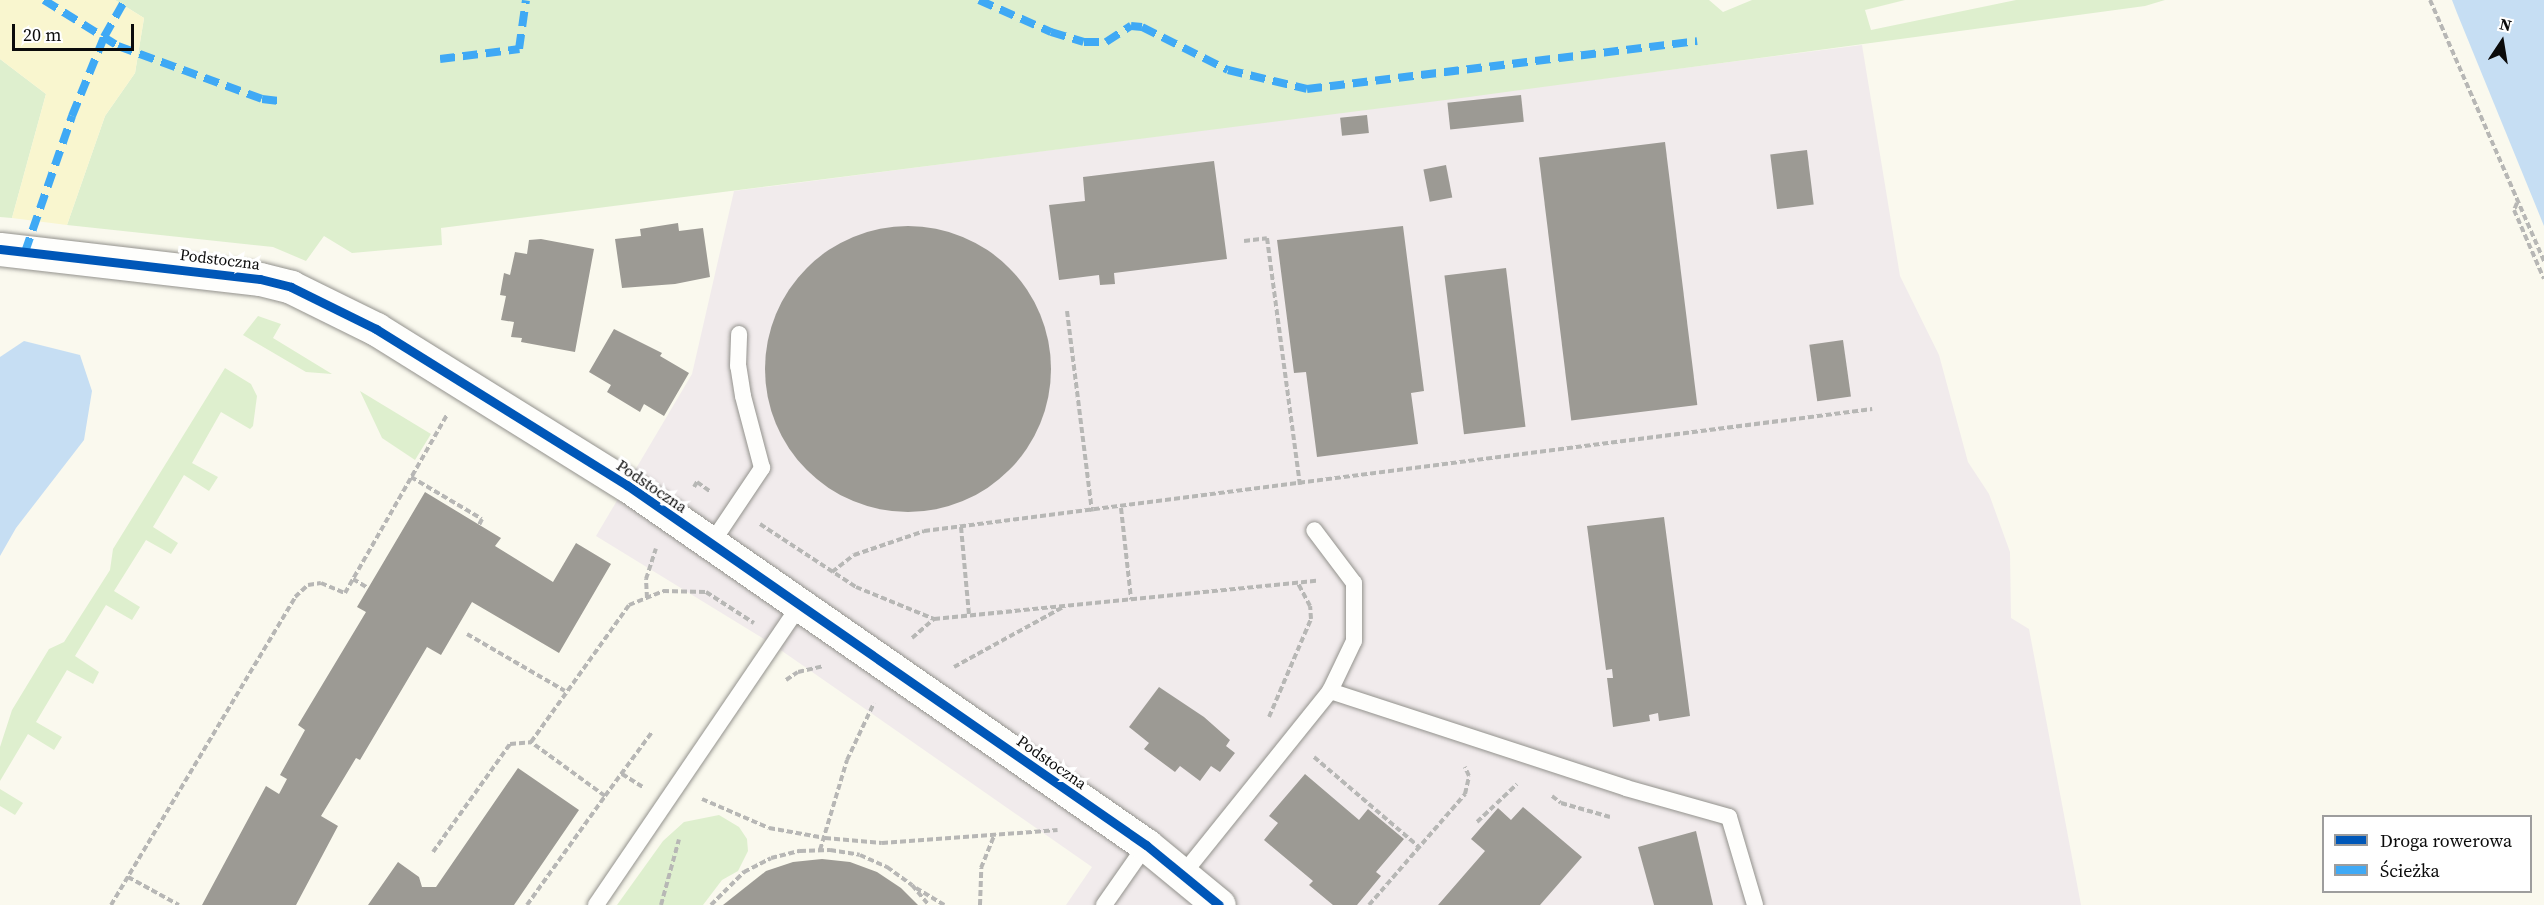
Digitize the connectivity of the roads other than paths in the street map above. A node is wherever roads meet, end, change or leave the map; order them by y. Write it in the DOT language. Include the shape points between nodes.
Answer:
graph roads {
  1 [pos="0,249"];
  2 [pos="740,334"];
  3 [pos="1314,530"];
  4 [pos="711,544"];
  5 [pos="799,606"];
  6 [pos="1330,691"];
  7 [pos="1146,845"];
  8 [pos="1183,874"];
  9 [pos="596,905"];
  10 [pos="1104,905"];
  11 [pos="1220,905"];
  12 [pos="1755,905"];
  1 -- 4 [label="street, Podstoczna" via="260,279 291,287 376,329"];
  2 -- 4 [label="lane" via="738,366 762,468"];
  3 -- 6 [label="lane" via="1354,583 1354,641"];
  4 -- 5 [label="street, Podstoczna"];
  5 -- 7 [label="street, Podstoczna"];
  5 -- 9 [label="lane"];
  6 -- 8 [label="lane"];
  6 -- 12 [label="lane" via="1729,817"];
  7 -- 8 [label="street, Podstoczna"];
  7 -- 10 [label="lane"];
  8 -- 11 [label="street, Podstoczna"];
}
